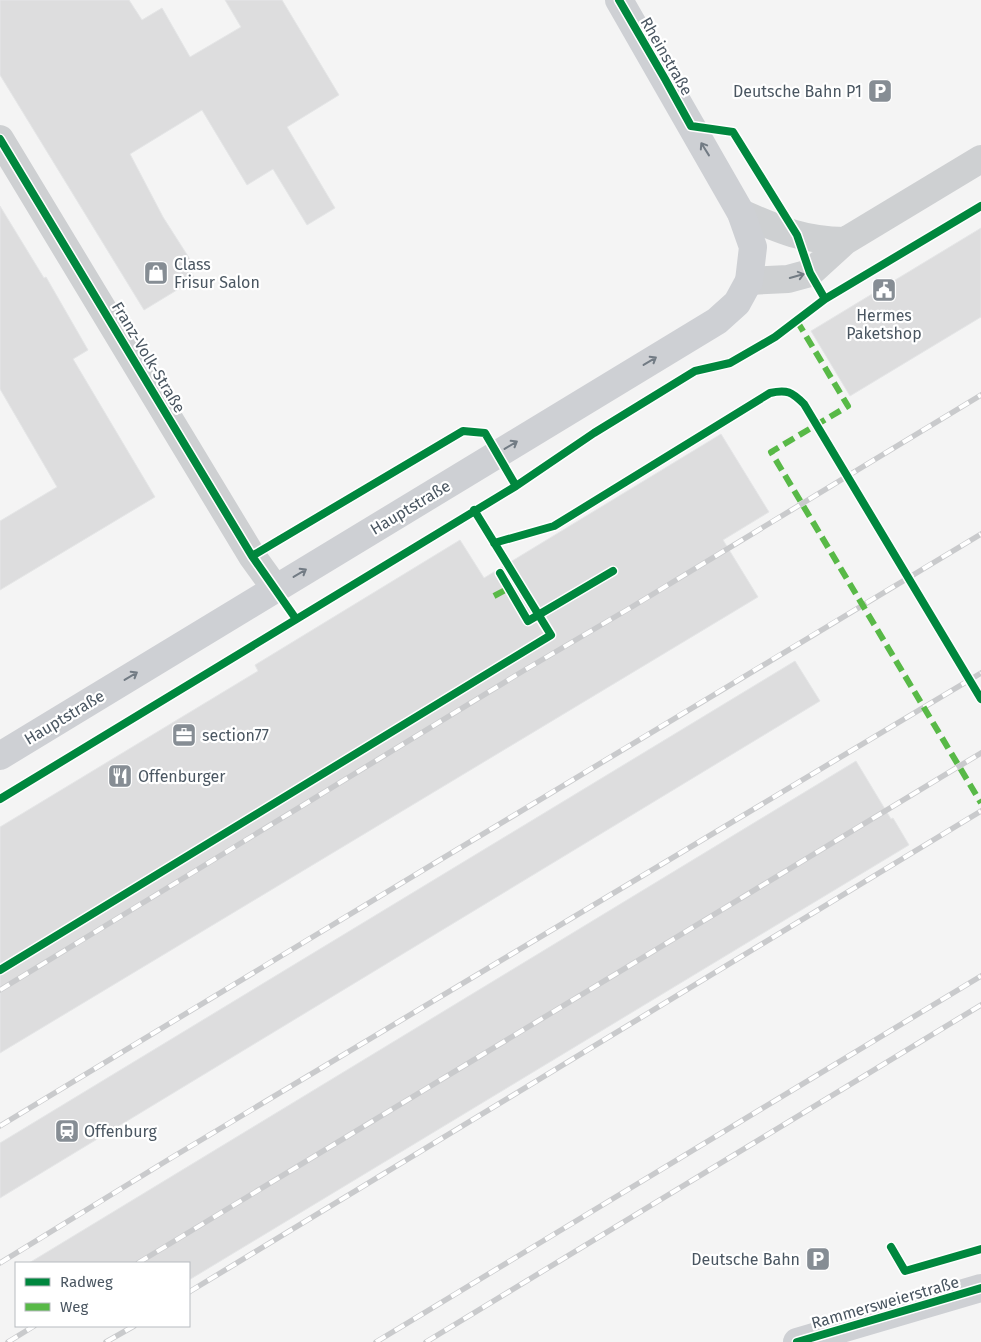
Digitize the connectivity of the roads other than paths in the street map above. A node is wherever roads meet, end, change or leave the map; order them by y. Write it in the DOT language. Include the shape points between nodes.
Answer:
graph roads {
  1 [pos="620,0"];
  2 [pos="0,139"];
  3 [pos="981,159"];
  4 [pos="742,213"];
  5 [pos="845,241"];
  6 [pos="748,281"];
  7 [pos="275,588"];
  8 [pos="0,756"];
  9 [pos="981,1288"];
  10 [pos="797,1342"];
  4 -- 1 [label="street, Rheinstraße, one-way"];
  2 -- 7 [label="street, Franz-Volk-Straße" via="252,556"];
  3 -- 5 [label="street"];
  4 -- 5 [label="street" via="797,235"];
  4 -- 6 [label="street, Hauptstraße" via="753,248"];
  6 -- 5 [label="street, one-way" via="788,279 810,273"];
  7 -- 6 [label="street, Hauptstraße, one-way" via="717,321 737,303"];
  8 -- 7 [label="street, Hauptstraße, one-way"];
  9 -- 10 [label="street, Rammersweierstraße"];
}
